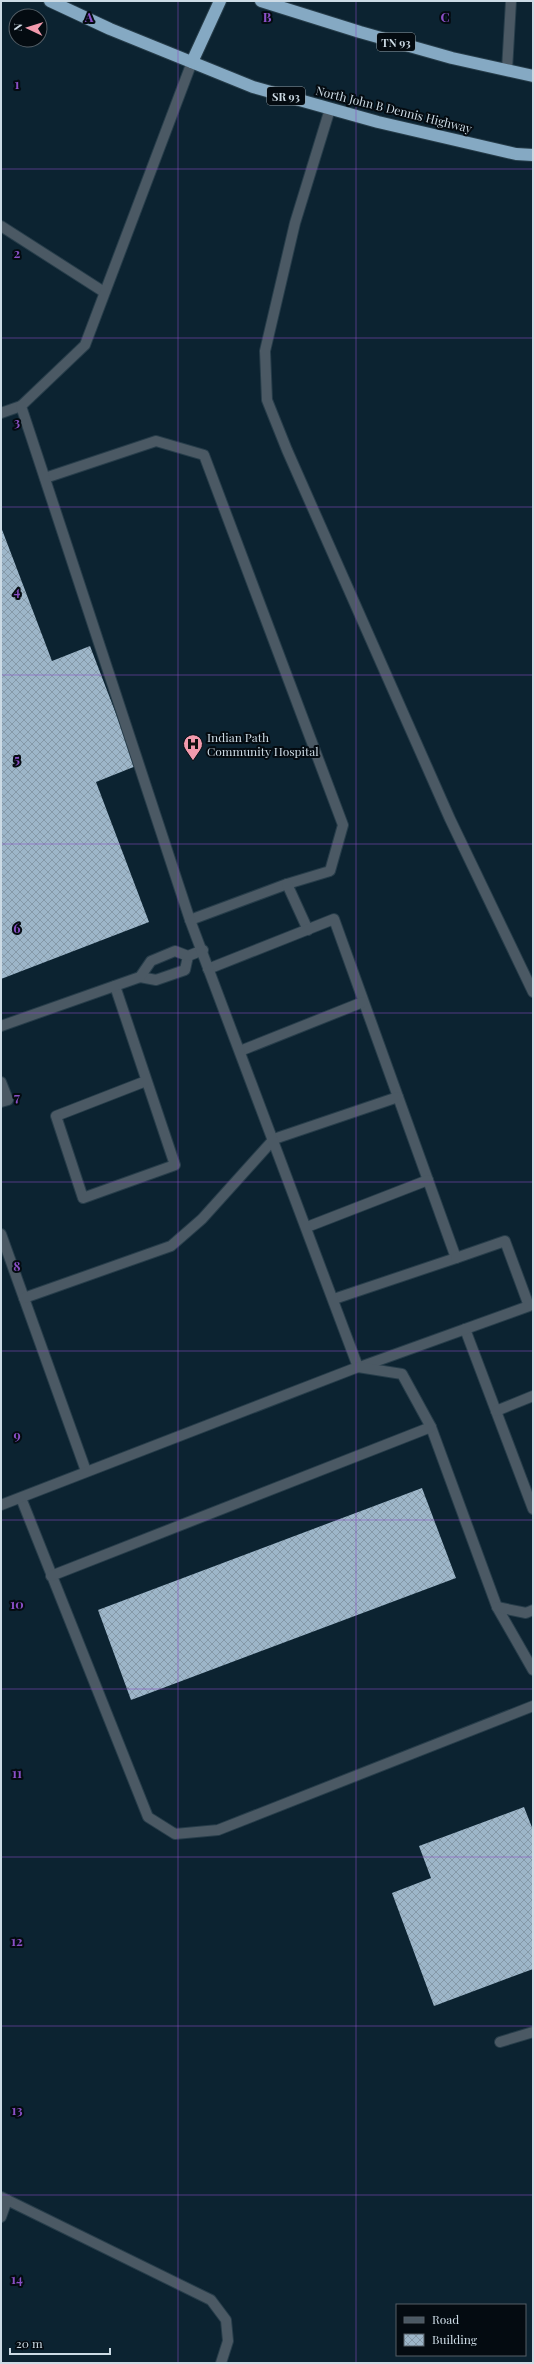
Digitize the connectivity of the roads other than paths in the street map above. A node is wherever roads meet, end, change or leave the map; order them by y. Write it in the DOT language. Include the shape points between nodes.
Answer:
graph roads {
  1 [pos="50,1"];
  2 [pos="220,1"];
  3 [pos="261,1"];
  4 [pos="511,1"];
  5 [pos="192,62"];
  6 [pos="507,70"];
  7 [pos="533,76"];
  8 [pos="330,108"];
  9 [pos="533,156"];
  10 [pos="1,226"];
  11 [pos="104,292"];
  12 [pos="21,406"];
  13 [pos="1,413"];
  14 [pos="45,478"];
  15 [pos="287,884"];
  16 [pos="190,920"];
  17 [pos="308,930"];
  18 [pos="202,950"];
  19 [pos="188,956"];
  20 [pos="208,969"];
  21 [pos="140,977"];
  22 [pos="115,986"];
  23 [pos="533,992"];
  24 [pos="363,1002"];
  25 [pos="1,1026"];
  26 [pos="240,1051"];
  27 [pos="146,1081"];
  28 [pos="1,1082"];
  29 [pos="398,1097"];
  30 [pos="1,1102"];
  31 [pos="274,1139"];
  32 [pos="428,1180"];
  33 [pos="307,1228"];
  34 [pos="1,1234"];
  35 [pos="456,1258"];
  36 [pos="24,1298"];
  37 [pos="334,1299"];
  38 [pos="465,1329"];
  39 [pos="358,1367"];
  40 [pos="533,1396"];
  41 [pos="496,1411"];
  42 [pos="431,1427"];
  43 [pos="86,1471"];
  44 [pos="21,1498"];
  45 [pos="1,1505"];
  46 [pos="533,1509"];
  47 [pos="51,1576"];
  48 [pos="497,1607"];
  49 [pos="533,1610"];
  50 [pos="533,1670"];
  51 [pos="533,1706"];
  52 [pos="533,2032"];
  53 [pos="500,2042"];
  54 [pos="4,2198"];
  55 [pos="1,2218"];
  56 [pos="221,2363"];
  1 -- 5 [label="highway, North John B Dennis Highway / SR 93" via="110,29"];
  2 -- 5 [label="highway"];
  3 -- 6 [label="highway, TN 93" via="360,32"];
  4 -- 6 [label="lane"];
  5 -- 8 [label="highway, North John B Dennis Highway / SR 93" via="253,87"];
  5 -- 11 [label="lane"];
  6 -- 7 [label="highway, TN 93"];
  8 -- 9 [label="highway, North John B Dennis Highway / SR 93" via="378,122"];
  8 -- 23 [label="lane" via="295,223 265,351 267,400 450,819"];
  10 -- 11 [label="lane"];
  11 -- 12 [label="lane" via="85,345"];
  12 -- 13 [label="lane"];
  12 -- 14 [label="lane"];
  14 -- 15 [label="lane" via="156,441 204,455 342,826 330,871"];
  14 -- 16 [label="lane"];
  15 -- 16 [label="lane"];
  15 -- 17 [label="lane"];
  16 -- 18 [label="lane"];
  17 -- 20 [label="lane"];
  17 -- 24 [label="lane" via="334,919"];
  18 -- 19 [label="lane"];
  18 -- 20 [label="lane"];
  19 -- 21 [label="lane" via="175,952 151,961"];
  19 -- 21 [label="lane" via="185,970 156,980"];
  20 -- 26 [label="lane"];
  21 -- 22 [label="lane"];
  22 -- 25 [label="lane"];
  22 -- 27 [label="lane"];
  24 -- 26 [label="lane"];
  24 -- 29 [label="lane"];
  26 -- 31 [label="lane"];
  27 -- 27 [label="lane" via="175,1165 83,1198 56,1116"];
  28 -- 30 [label="lane" via="8,1100"];
  29 -- 31 [label="lane"];
  29 -- 32 [label="lane"];
  31 -- 33 [label="lane"];
  31 -- 36 [label="lane" via="202,1219 171,1246"];
  32 -- 33 [label="lane"];
  32 -- 35 [label="lane"];
  33 -- 37 [label="lane"];
  34 -- 36 [label="lane"];
  35 -- 37 [label="lane"];
  35 -- 38 [label="lane" via="505,1241 529,1306"];
  36 -- 43 [label="lane"];
  37 -- 39 [label="lane"];
  38 -- 39 [label="lane"];
  38 -- 41 [label="lane"];
  39 -- 42 [label="lane" via="402,1374"];
  39 -- 43 [label="lane"];
  40 -- 41 [label="lane"];
  41 -- 46 [label="lane"];
  42 -- 47 [label="lane"];
  42 -- 48 [label="lane"];
  43 -- 44 [label="lane"];
  44 -- 45 [label="lane"];
  44 -- 47 [label="lane"];
  47 -- 51 [label="lane" via="148,1817 174,1834 218,1830"];
  48 -- 49 [label="lane" via="526,1613"];
  48 -- 50 [label="lane"];
  52 -- 53 [label="lane"];
  54 -- 55 [label="lane"];
  54 -- 56 [label="lane" via="211,2300 226,2320 228,2341"];
}
